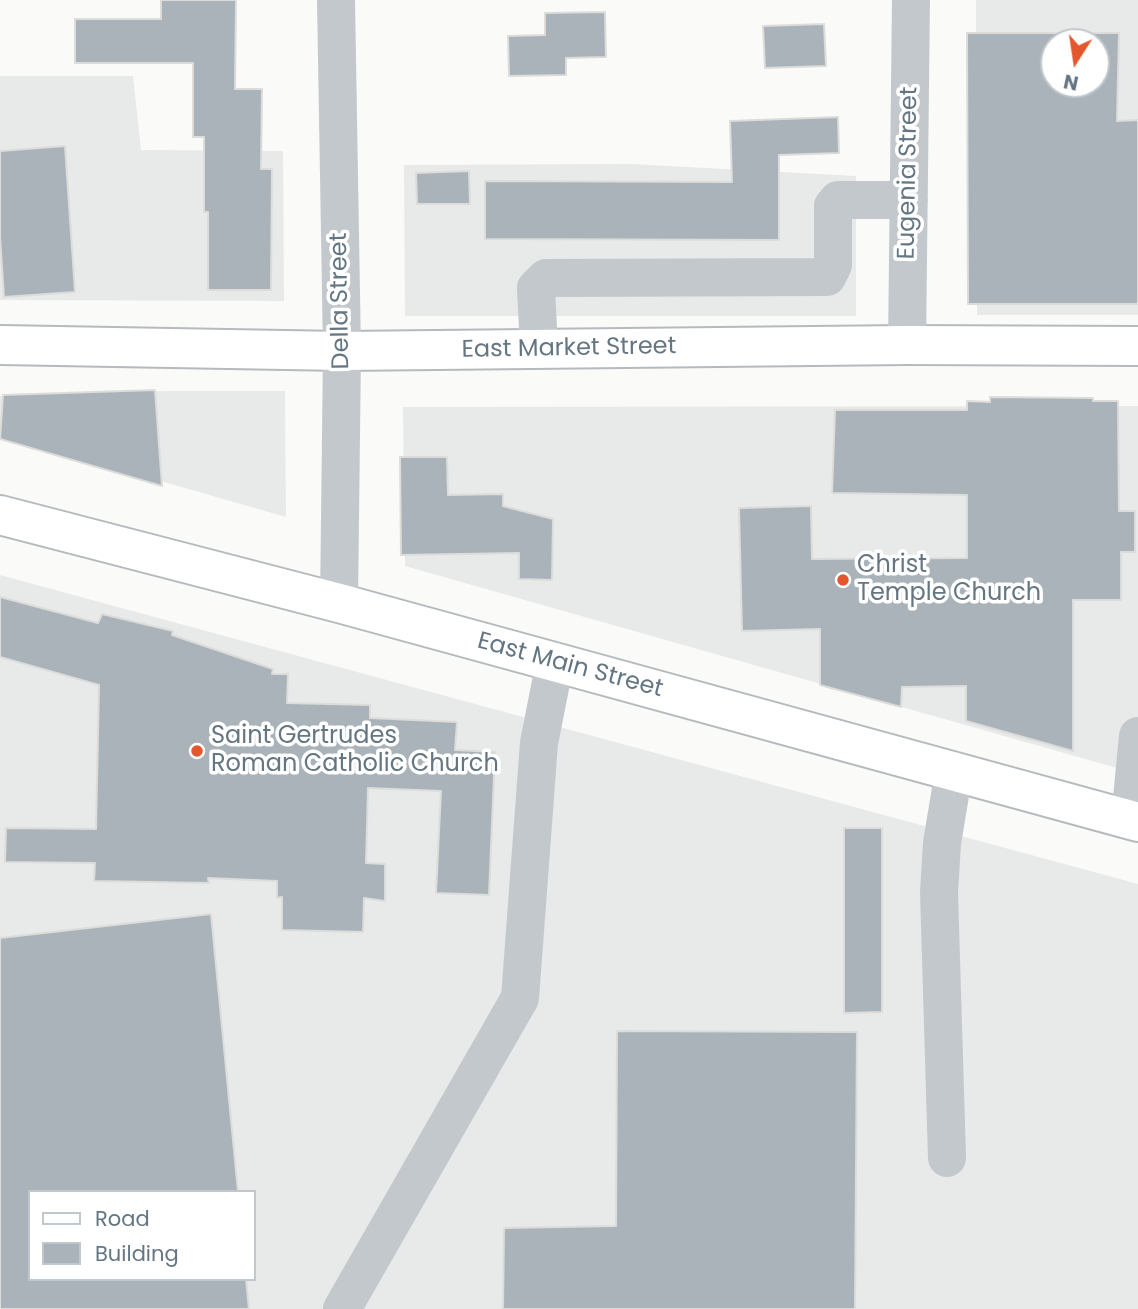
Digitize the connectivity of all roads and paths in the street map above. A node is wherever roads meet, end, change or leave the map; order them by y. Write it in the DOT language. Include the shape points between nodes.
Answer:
graph roads {
  1 [pos="336,0"];
  2 [pos="911,0"];
  3 [pos="909,200"];
  4 [pos="0,345"];
  5 [pos="907,345"];
  6 [pos="1138,346"];
  7 [pos="539,349"];
  8 [pos="342,351"];
  9 [pos="0,515"];
  10 [pos="339,603"];
  11 [pos="555,662"];
  12 [pos="1138,736"];
  13 [pos="954,771"];
  14 [pos="1134,820"];
  15 [pos="947,1158"];
  16 [pos="342,1309"];
  1 -- 8 [label="street, Della Street"];
  2 -- 3 [label="street, Eugenia Street"];
  3 -- 5 [label="street, Eugenia Street"];
  3 -- 7 [label="street" via="838,200 833,206 833,265 827,277 546,278 537,288"];
  4 -- 8 [label="main road, East Market Street"];
  5 -- 6 [label="main road, East Market Street"];
  5 -- 7 [label="main road, East Market Street"];
  7 -- 8 [label="main road, East Market Street"];
  8 -- 10 [label="street, Della Street"];
  9 -- 10 [label="main road, East Main Street"];
  10 -- 11 [label="main road, East Main Street"];
  11 -- 13 [label="main road, East Main Street"];
  11 -- 16 [label="street" via="540,743 520,998"];
  12 -- 14 [label="street"];
  13 -- 14 [label="main road, East Main Street"];
  13 -- 15 [label="street" via="939,892"];
}
